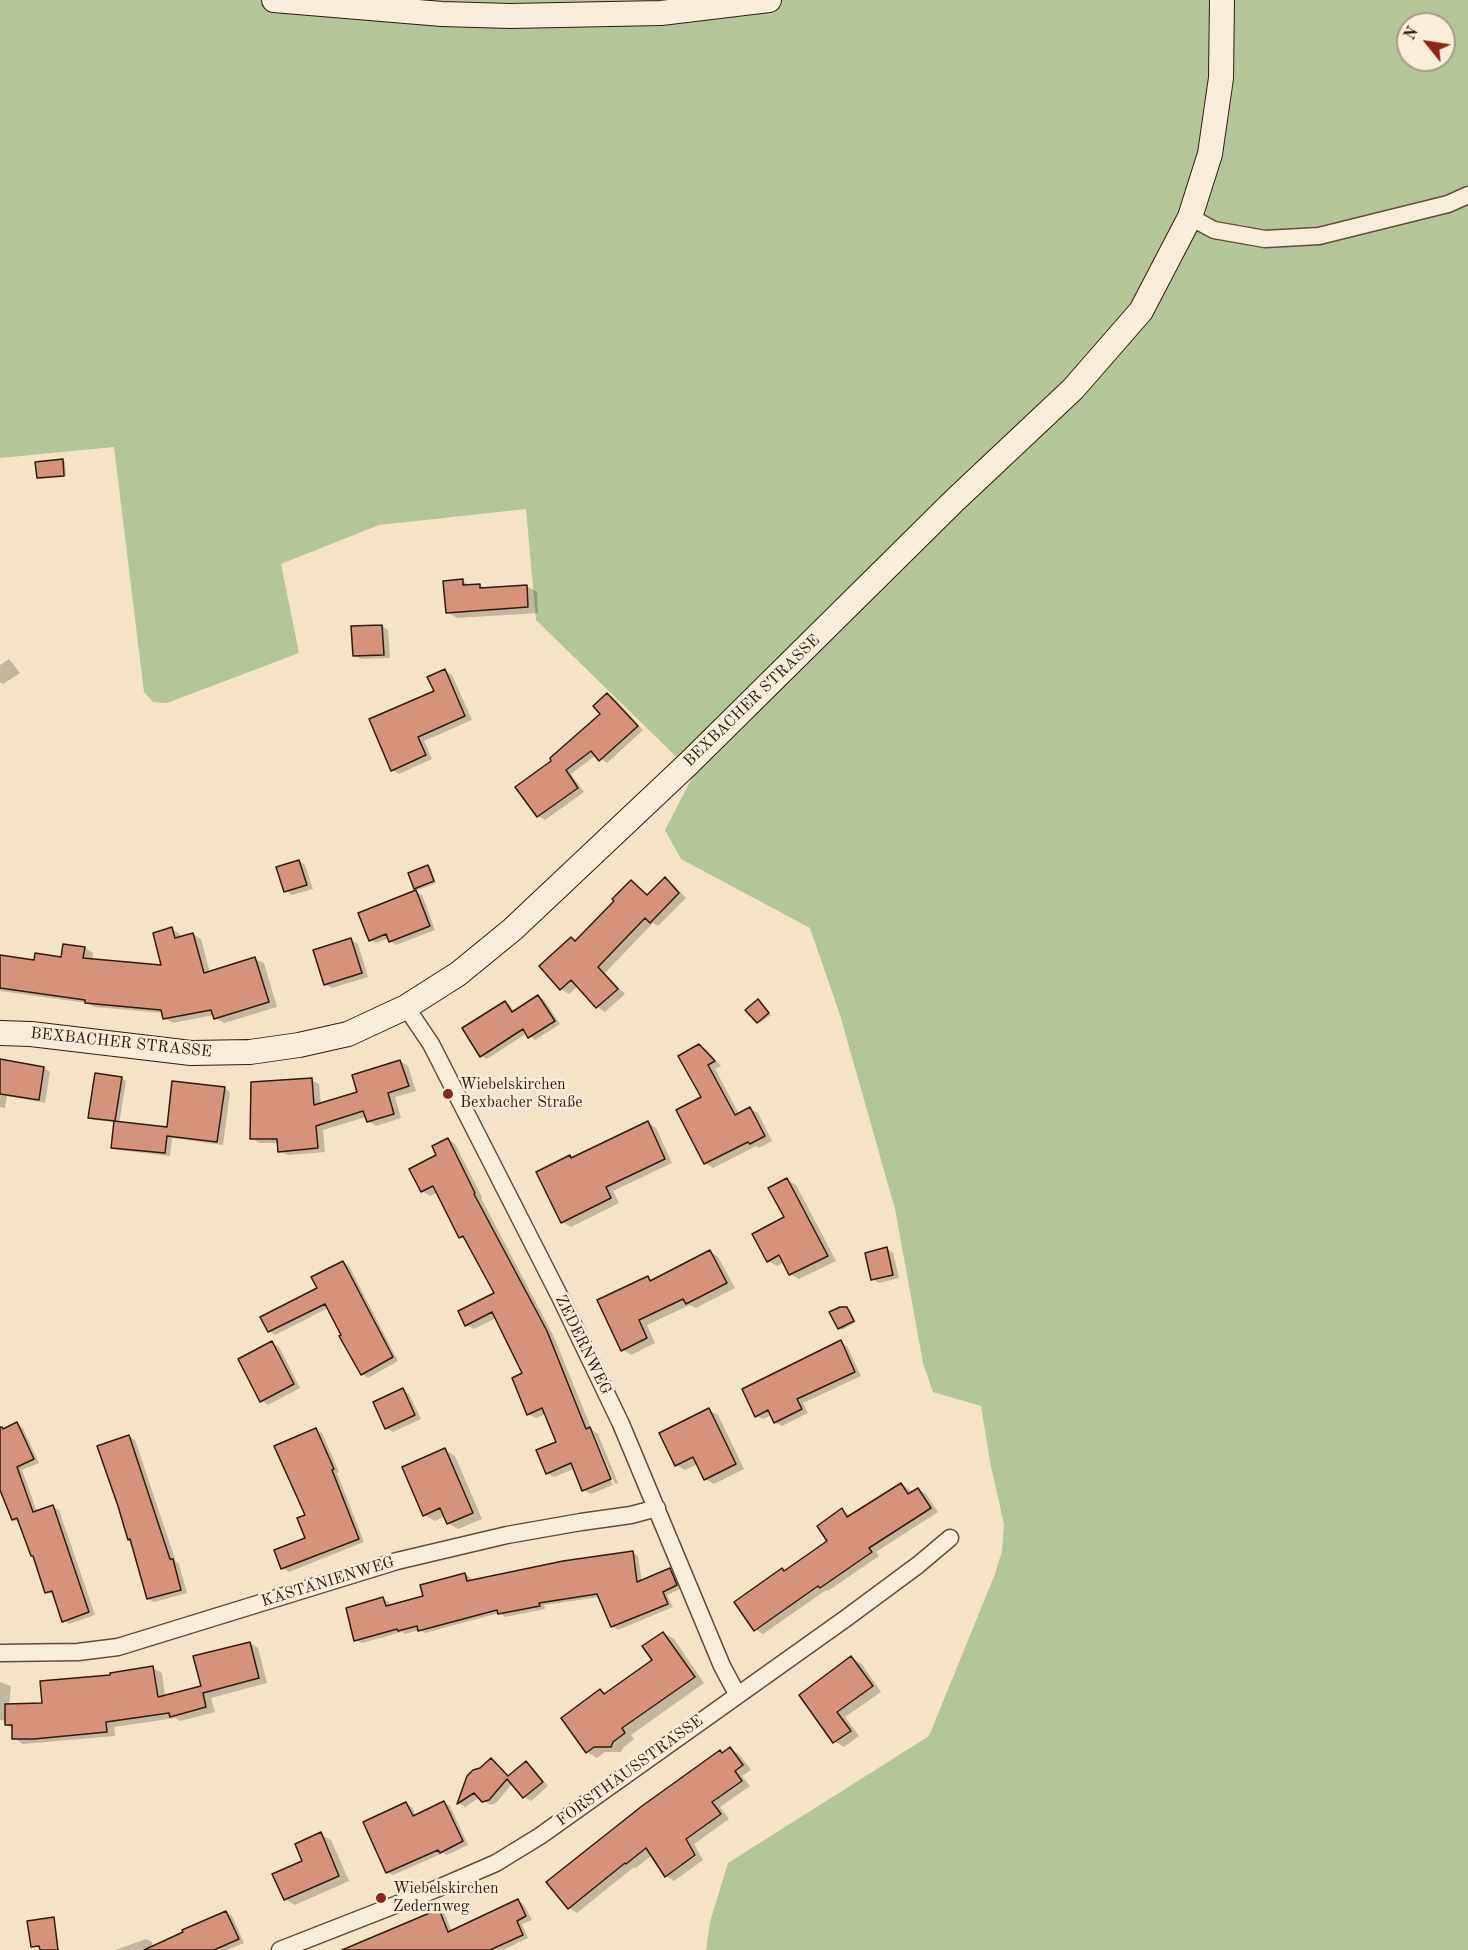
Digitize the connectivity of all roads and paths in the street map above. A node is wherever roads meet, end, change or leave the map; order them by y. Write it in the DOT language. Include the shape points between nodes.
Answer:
graph roads {
  1 [pos="273,0"];
  2 [pos="769,0"];
  3 [pos="1222,0"];
  4 [pos="1468,195"];
  5 [pos="1190,217"];
  6 [pos="406,1007"];
  7 [pos="0,1033"];
  8 [pos="657,1508"];
  9 [pos="950,1538"];
  10 [pos="0,1653"];
  11 [pos="737,1694"];
  12 [pos="280,1950"];
  1 -- 2 [label="street" via="510,16 661,13"];
  3 -- 5 [label="street, BEXBACHER STRASSE" via="1221,78 1210,154"];
  4 -- 5 [label="street" via="1448,204 1319,236 1265,239 1214,230"];
  5 -- 6 [label="street, BEXBACHER STRASSE" via="1141,311 1073,389 513,929 458,974"];
  6 -- 7 [label="street, BEXBACHER STRASSE" via="348,1034 250,1052 191,1053"];
  6 -- 8 [label="street, ZEDERNWEG" via="431,1044 560,1297"];
  8 -- 10 [label="street, KASTANIENWEG" via="507,1535 397,1561 118,1647"];
  8 -- 11 [label="street, ZEDERNWEG"];
  9 -- 11 [label="street, FORSTHAUSSTRASSE" via="845,1619"];
  11 -- 12 [label="street, FORSTHAUSSTRASSE" via="540,1836 495,1863"];
}
